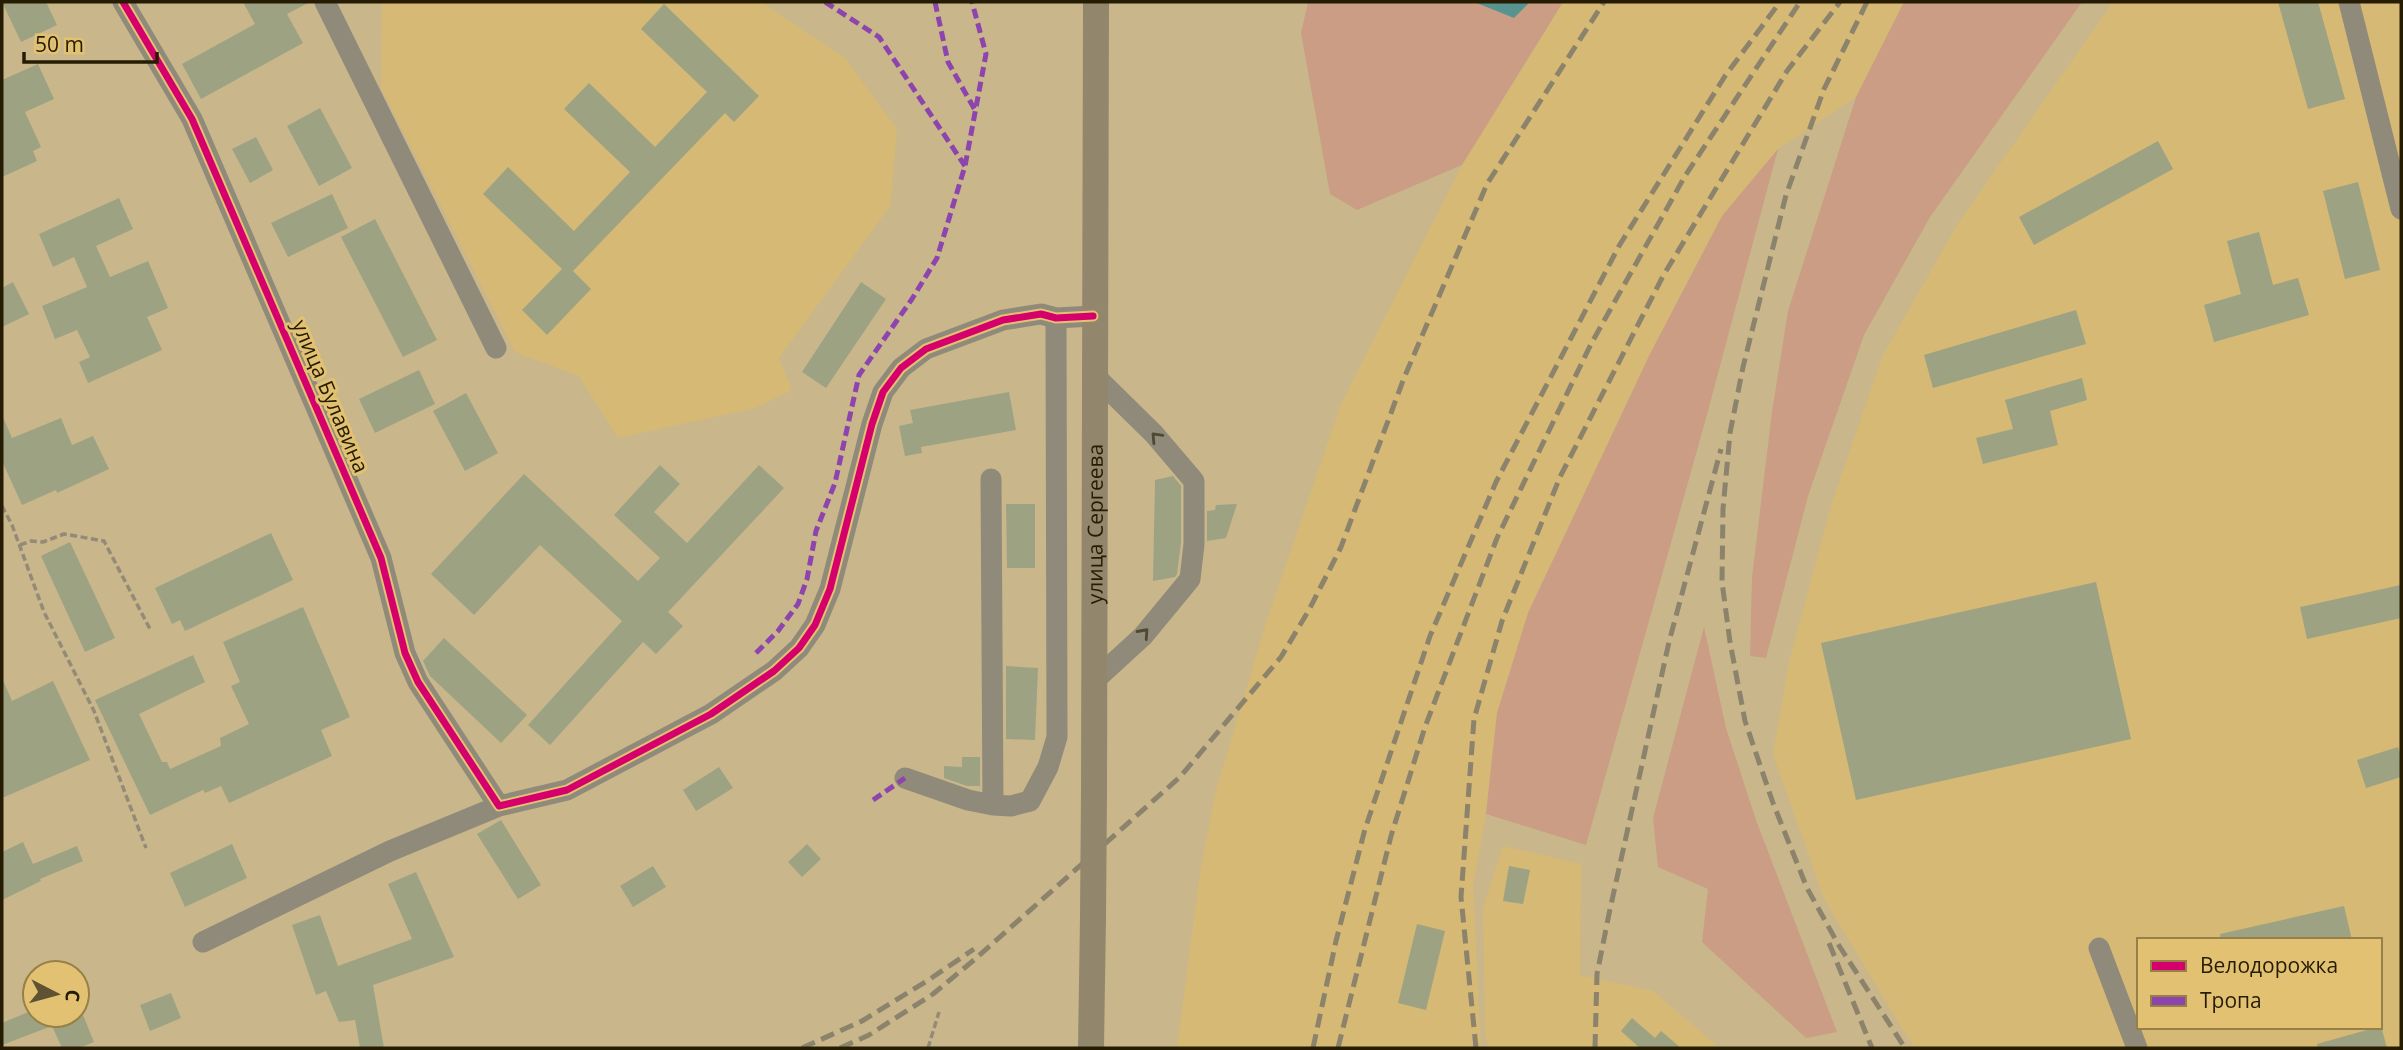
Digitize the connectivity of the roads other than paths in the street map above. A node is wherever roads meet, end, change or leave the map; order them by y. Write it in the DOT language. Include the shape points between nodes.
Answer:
graph roads {
  1 [pos="122,2"];
  2 [pos="325,2"];
  3 [pos="1096,2"];
  4 [pos="2348,2"];
  5 [pos="2401,209"];
  6 [pos="1093,316"];
  7 [pos="1056,318"];
  8 [pos="496,348"];
  9 [pos="1096,377"];
  10 [pos="991,478"];
  11 [pos="1095,680"];
  12 [pos="905,778"];
  13 [pos="993,805"];
  14 [pos="499,806"];
  15 [pos="203,942"];
  16 [pos="2099,947"];
  17 [pos="1091,1048"];
  18 [pos="2137,1048"];
  1 -- 14 [label="street, улица Булавина" via="198,132 381,558 405,653 418,681"];
  2 -- 8 [label="street"];
  3 -- 6 [label="main road, улица Сергеева"];
  4 -- 5 [label="street"];
  6 -- 7 [label="street"];
  6 -- 9 [label="main road, улица Сергеева"];
  7 -- 13 [label="street" via="1056,737 1048,767 1030,801 1011,807"];
  7 -- 14 [label="street" via="1041,314 1003,320 926,349 901,368 883,392 872,424 830,589 815,625 774,671 711,714 568,790"];
  9 -- 11 [label="main road, улица Сергеева"];
  11 -- 9 [label="street, one-way" via="1143,636 1190,579 1194,544 1194,481"];
  10 -- 13 [label="street"];
  11 -- 17 [label="main road, улица Сергеева, bridge"];
  12 -- 13 [label="street"];
  14 -- 15 [label="street" via="390,851"];
  16 -- 18 [label="street"];
}
